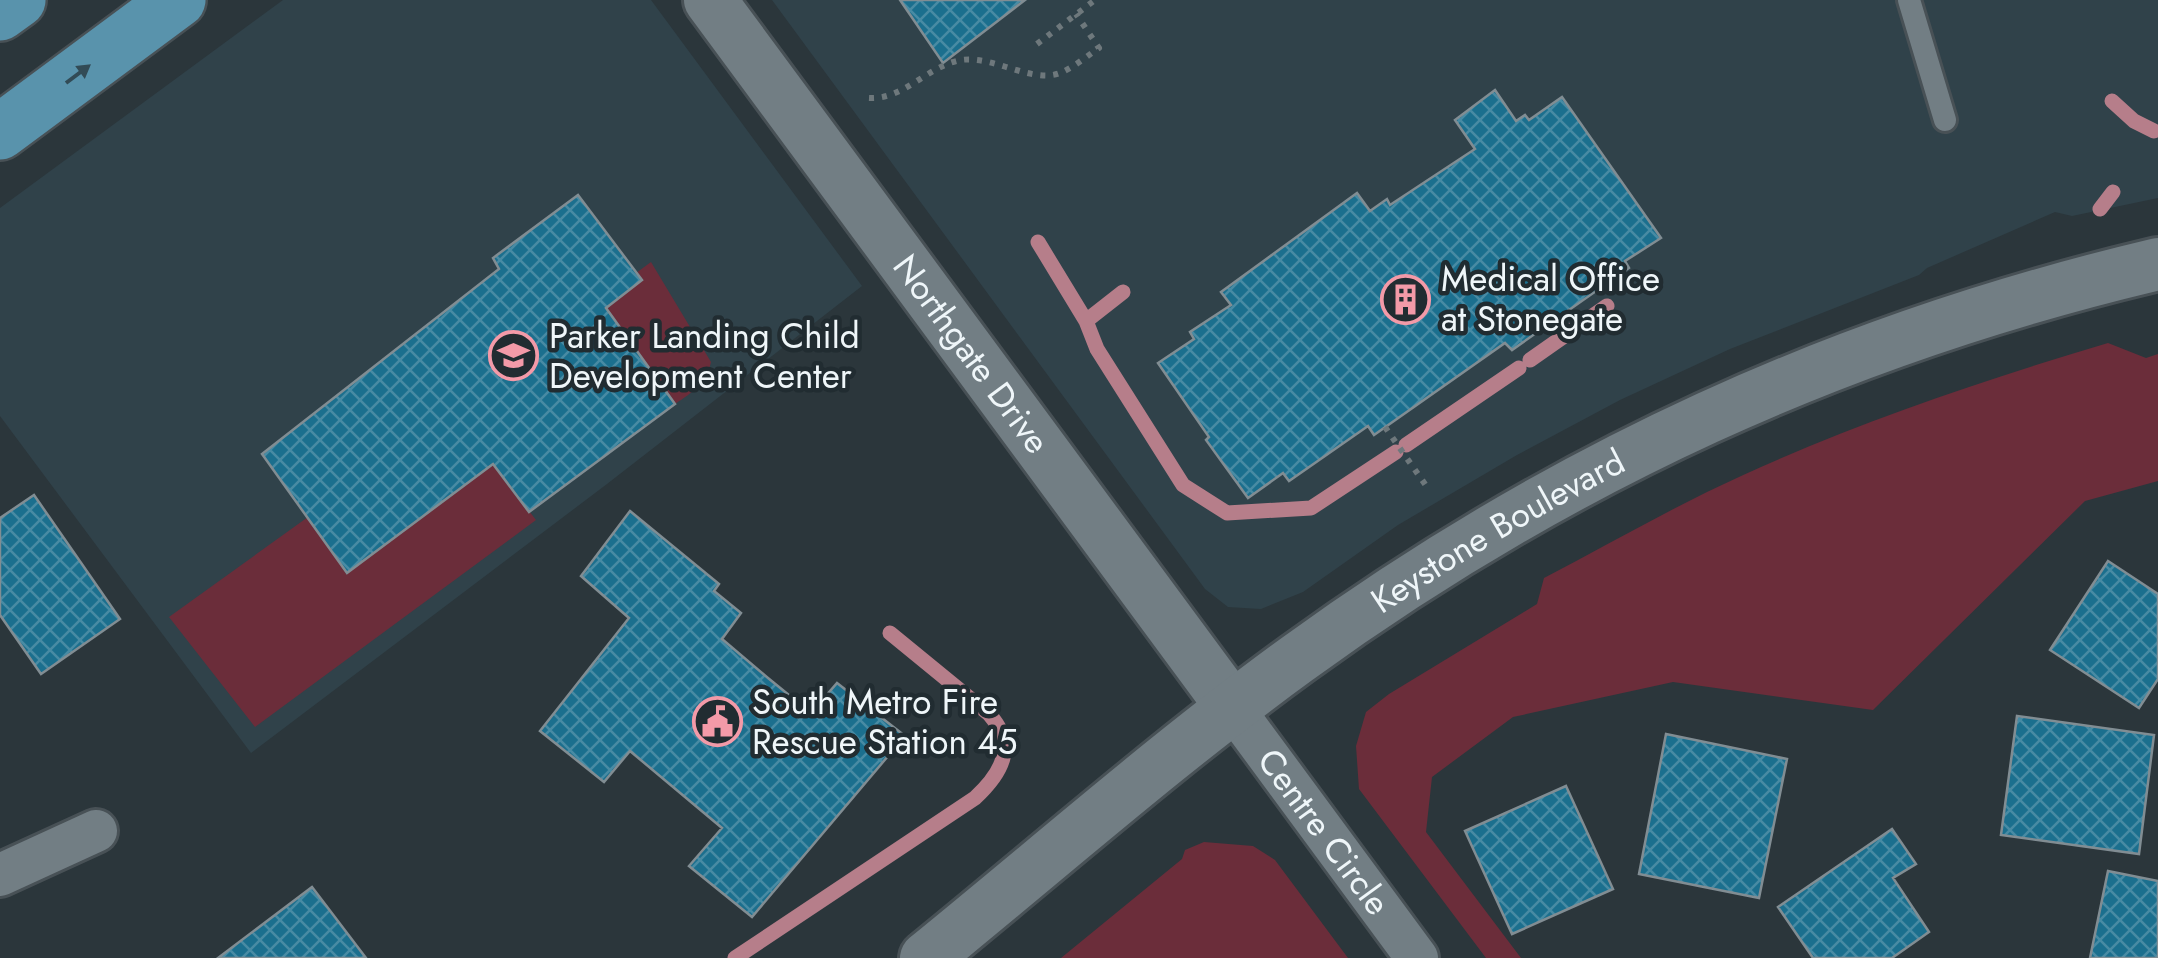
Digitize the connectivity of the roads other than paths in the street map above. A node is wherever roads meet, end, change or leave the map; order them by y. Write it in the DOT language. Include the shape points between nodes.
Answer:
graph roads {
  1 [pos="18,0"];
  2 [pos="178,0"];
  3 [pos="710,0"];
  4 [pos="1909,0"];
  5 [pos="0,13"];
  6 [pos="1945,120"];
  7 [pos="0,132"];
  8 [pos="2158,264"];
  9 [pos="1232,707"];
  10 [pos="96,831"];
  11 [pos="0,875"];
  12 [pos="926,958"];
  13 [pos="1417,958"];
  1 -- 5 [label="main road"];
  7 -- 2 [label="main road, one-way"];
  3 -- 9 [label="street, Northgate Drive"];
  4 -- 6 [label="lane"];
  8 -- 9 [label="street, Keystone Boulevard" via="1936,326 1694,421 1474,541"];
  9 -- 12 [label="street, Keystone Boulevard"];
  9 -- 13 [label="street, Centre Circle"];
  10 -- 11 [label="street"];
}
